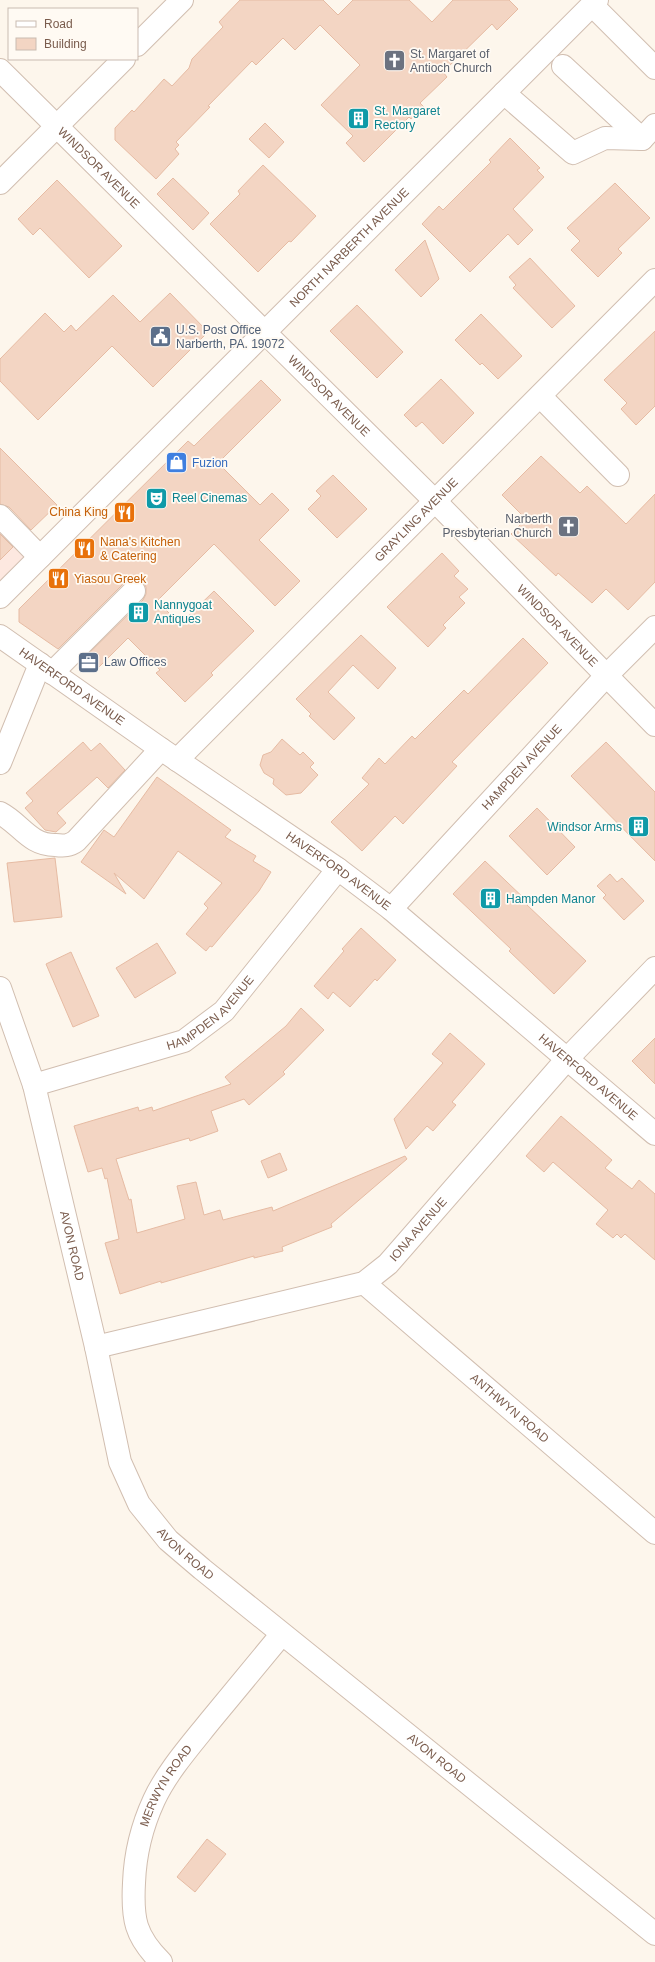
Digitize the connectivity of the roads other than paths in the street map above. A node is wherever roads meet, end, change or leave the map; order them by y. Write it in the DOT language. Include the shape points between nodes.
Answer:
graph roads {
  1 [pos="182,0"];
  2 [pos="594,3"];
  3 [pos="138,44"];
  4 [pos="123,60"];
  5 [pos="563,66"];
  6 [pos="655,68"];
  7 [pos="0,70"];
  8 [pos="504,93"];
  9 [pos="57,127"];
  10 [pos="648,132"];
  11 [pos="0,183"];
  12 [pos="655,280"];
  13 [pos="264,333"];
  14 [pos="540,396"];
  15 [pos="618,475"];
  16 [pos="435,500"];
  17 [pos="0,516"];
  18 [pos="40,557"];
  19 [pos="134,591"];
  20 [pos="0,597"];
  21 [pos="655,627"];
  22 [pos="0,636"];
  23 [pos="46,669"];
  24 [pos="606,676"];
  25 [pos="655,725"];
  26 [pos="169,755"];
  27 [pos="0,763"];
  28 [pos="0,814"];
  29 [pos="338,869"];
  30 [pos="391,909"];
  31 [pos="655,968"];
  32 [pos="0,988"];
  33 [pos="567,1059"];
  34 [pos="34,1085"];
  35 [pos="655,1134"];
  36 [pos="364,1283"];
  37 [pos="96,1347"];
  38 [pos="655,1534"];
  39 [pos="282,1634"];
  40 [pos="655,1934"];
  41 [pos="161,1962"];
  1 -- 3 [label="street"];
  2 -- 6 [label="street"];
  2 -- 8 [label="street, NORTH NARBERTH AVENUE"];
  4 -- 9 [label="street"];
  5 -- 10 [label="street"];
  7 -- 9 [label="street, WINDSOR AVENUE"];
  8 -- 10 [label="street" via="573,154 605,138"];
  8 -- 13 [label="street, NORTH NARBERTH AVENUE"];
  9 -- 11 [label="street"];
  9 -- 13 [label="street, WINDSOR AVENUE"];
  12 -- 14 [label="street, GRAYLING AVENUE"];
  13 -- 16 [label="street, WINDSOR AVENUE"];
  13 -- 18 [label="street, NORTH NARBERTH AVENUE"];
  14 -- 15 [label="street"];
  14 -- 16 [label="street, GRAYLING AVENUE"];
  16 -- 24 [label="street, WINDSOR AVENUE"];
  16 -- 26 [label="street, GRAYLING AVENUE"];
  17 -- 18 [label="street"];
  18 -- 20 [label="street, NORTH NARBERTH AVENUE"];
  19 -- 23 [label="street"];
  21 -- 24 [label="street, HAMPDEN AVENUE"];
  22 -- 23 [label="street, HAVERFORD AVENUE"];
  23 -- 26 [label="street, HAVERFORD AVENUE"];
  23 -- 27 [label="street"];
  24 -- 25 [label="street, WINDSOR AVENUE"];
  24 -- 30 [label="street, HAMPDEN AVENUE"];
  26 -- 28 [label="street, GRAYLING AVENUE" via="68,846 45,845 29,837"];
  26 -- 29 [label="street, HAVERFORD AVENUE"];
  29 -- 30 [label="street, HAVERFORD AVENUE"];
  29 -- 34 [label="street, HAMPDEN AVENUE" via="224,1011 184,1041"];
  30 -- 33 [label="street, HAVERFORD AVENUE"];
  31 -- 33 [label="street, IONA AVENUE"];
  32 -- 34 [label="street, AVON ROAD"];
  33 -- 35 [label="street, HAVERFORD AVENUE"];
  33 -- 36 [label="street, IONA AVENUE" via="388,1264"];
  34 -- 37 [label="street, AVON ROAD"];
  36 -- 37 [label="street, IONA AVENUE"];
  36 -- 38 [label="street, ANTHWYN ROAD"];
  37 -- 39 [label="street, AVON ROAD" via="120,1462 139,1504 168,1540"];
  39 -- 40 [label="street, AVON ROAD"];
  39 -- 41 [label="street, MERWYN ROAD" via="189,1747 154,1800 144,1825 134,1874 133,1900 140,1938"];
}
